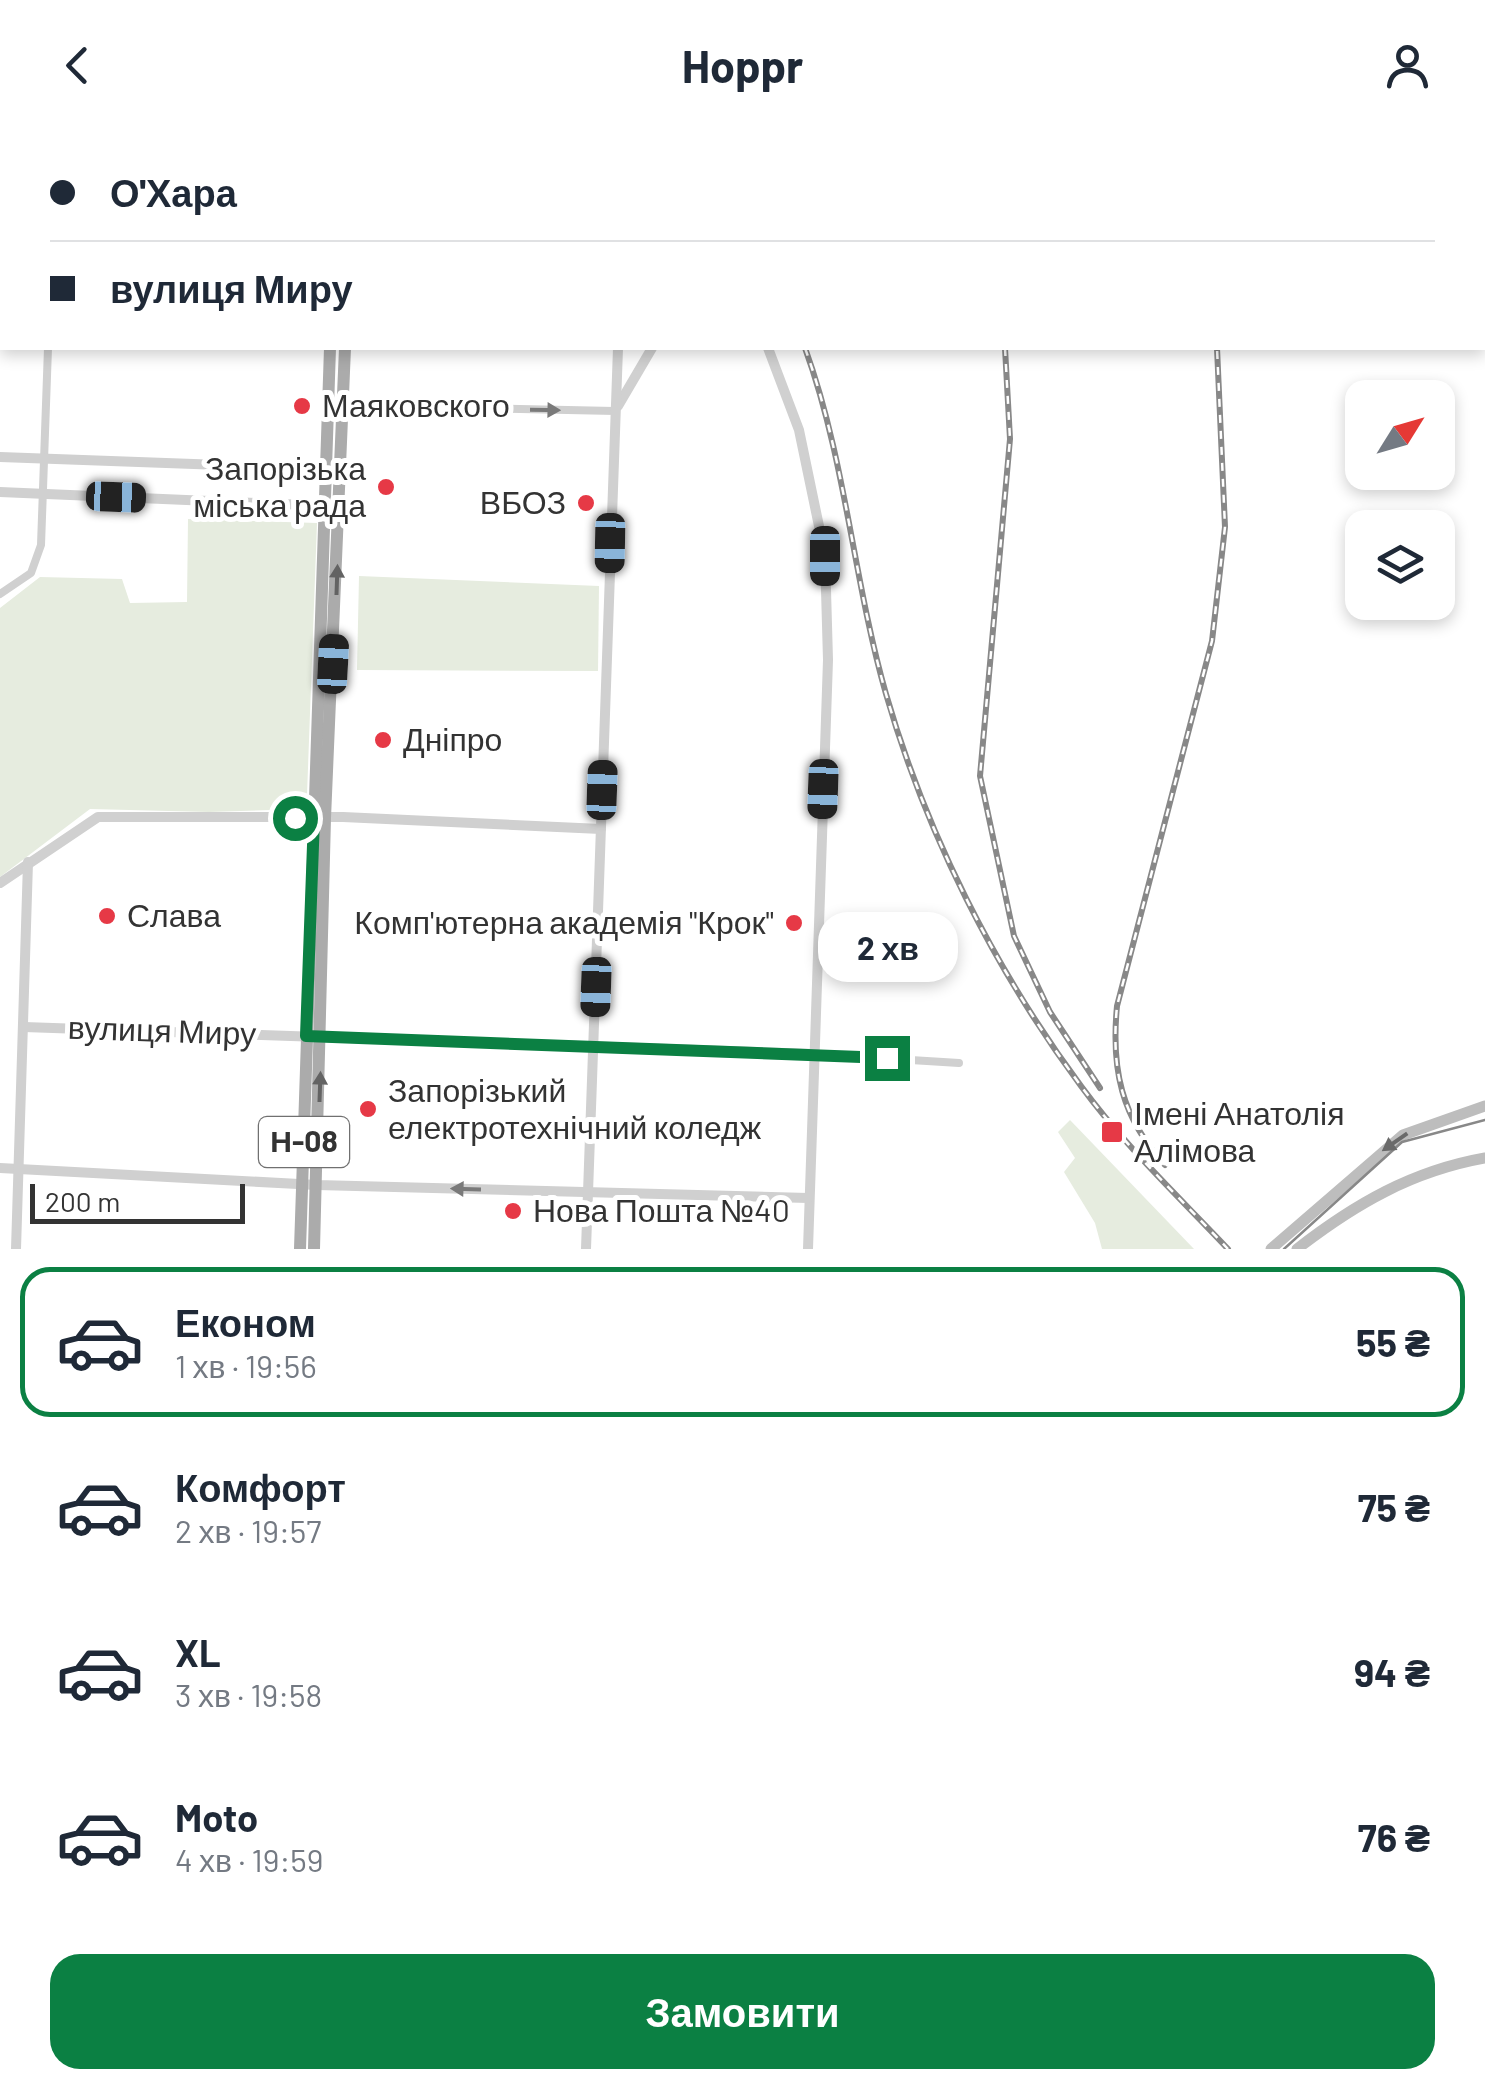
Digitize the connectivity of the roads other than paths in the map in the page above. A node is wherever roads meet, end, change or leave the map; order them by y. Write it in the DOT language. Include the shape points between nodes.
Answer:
graph roads {
  1 [pos="48,350"];
  2 [pos="330,350"];
  3 [pos="344,350"];
  4 [pos="618,350"];
  5 [pos="651,350"];
  6 [pos="769,350"];
  7 [pos="342,405"];
  8 [pos="615,412"];
  9 [pos="0,457"];
  10 [pos="45,459"];
  11 [pos="324,469"];
  12 [pos="340,469"];
  13 [pos="0,492"];
  14 [pos="44,494"];
  15 [pos="321,506"];
  16 [pos="339,506"];
  17 [pos="0,594"];
  18 [pos="319,818"];
  19 [pos="601,829"];
  20 [pos="28,862"];
  21 [pos="0,883"];
  22 [pos="24,1026"];
  23 [pos="306,1036"];
  24 [pos="322,1036"];
  25 [pos="594,1047"];
  26 [pos="814,1054"];
  27 [pos="959,1063"];
  28 [pos="1485,1106"];
  29 [pos="1485,1158"];
  30 [pos="0,1168"];
  31 [pos="18,1169"];
  32 [pos="310,1184"];
  33 [pos="588,1193"];
  34 [pos="808,1198"];
  35 [pos="1274,1247"];
  36 [pos="16,1249"];
  37 [pos="300,1249"];
  38 [pos="314,1249"];
  39 [pos="586,1249"];
  40 [pos="808,1249"];
  41 [pos="1297,1249"];
  1 -- 10 [label="street"];
  2 -- 11 [label="main road, Н-08"];
  3 -- 7 [label="main road, Н-08"];
  4 -- 8 [label="street"];
  5 -- 8 [label="street"];
  6 -- 26 [label="street" via="799,430 825,556 828,660"];
  7 -- 8 [label="street, one-way"];
  7 -- 12 [label="main road, Н-08"];
  8 -- 19 [label="street"];
  9 -- 10 [label="street"];
  10 -- 11 [label="street"];
  10 -- 14 [label="street"];
  11 -- 12 [label="street"];
  11 -- 15 [label="main road, Н-08"];
  12 -- 16 [label="main road, Н-08"];
  13 -- 14 [label="street"];
  14 -- 15 [label="street"];
  14 -- 17 [label="street" via="41,545 31,573"];
  15 -- 16 [label="street"];
  15 -- 18 [label="main road, Н-08"];
  18 -- 16 [label="main road, Н-08, one-way"];
  18 -- 19 [label="street"];
  18 -- 20 [label="street" via="98,817"];
  18 -- 23 [label="main road, Н-08"];
  18 -- 24 [label="main road, Н-08"];
  19 -- 25 [label="street"];
  20 -- 21 [label="street"];
  20 -- 22 [label="street"];
  22 -- 23 [label="street, вулиця Миру"];
  22 -- 31 [label="street"];
  23 -- 24 [label="street, вулиця Миру"];
  23 -- 32 [label="main road, Н-08"];
  24 -- 25 [label="street, вулиця Миру"];
  32 -- 24 [label="main road, Н-08, one-way"];
  25 -- 26 [label="street, вулиця Миру"];
  25 -- 33 [label="street"];
  26 -- 27 [label="street, вулиця Миру"];
  26 -- 34 [label="street"];
  28 -- 35 [label="main road, one-way" via="1403,1135"];
  29 -- 41 [label="main road" via="1386,1188"];
  30 -- 31 [label="street"];
  31 -- 32 [label="street"];
  31 -- 36 [label="street"];
  33 -- 32 [label="street, one-way"];
  32 -- 37 [label="main road, Н-08"];
  32 -- 38 [label="main road, Н-08"];
  33 -- 34 [label="street"];
  33 -- 39 [label="street"];
  34 -- 40 [label="street"];
}
